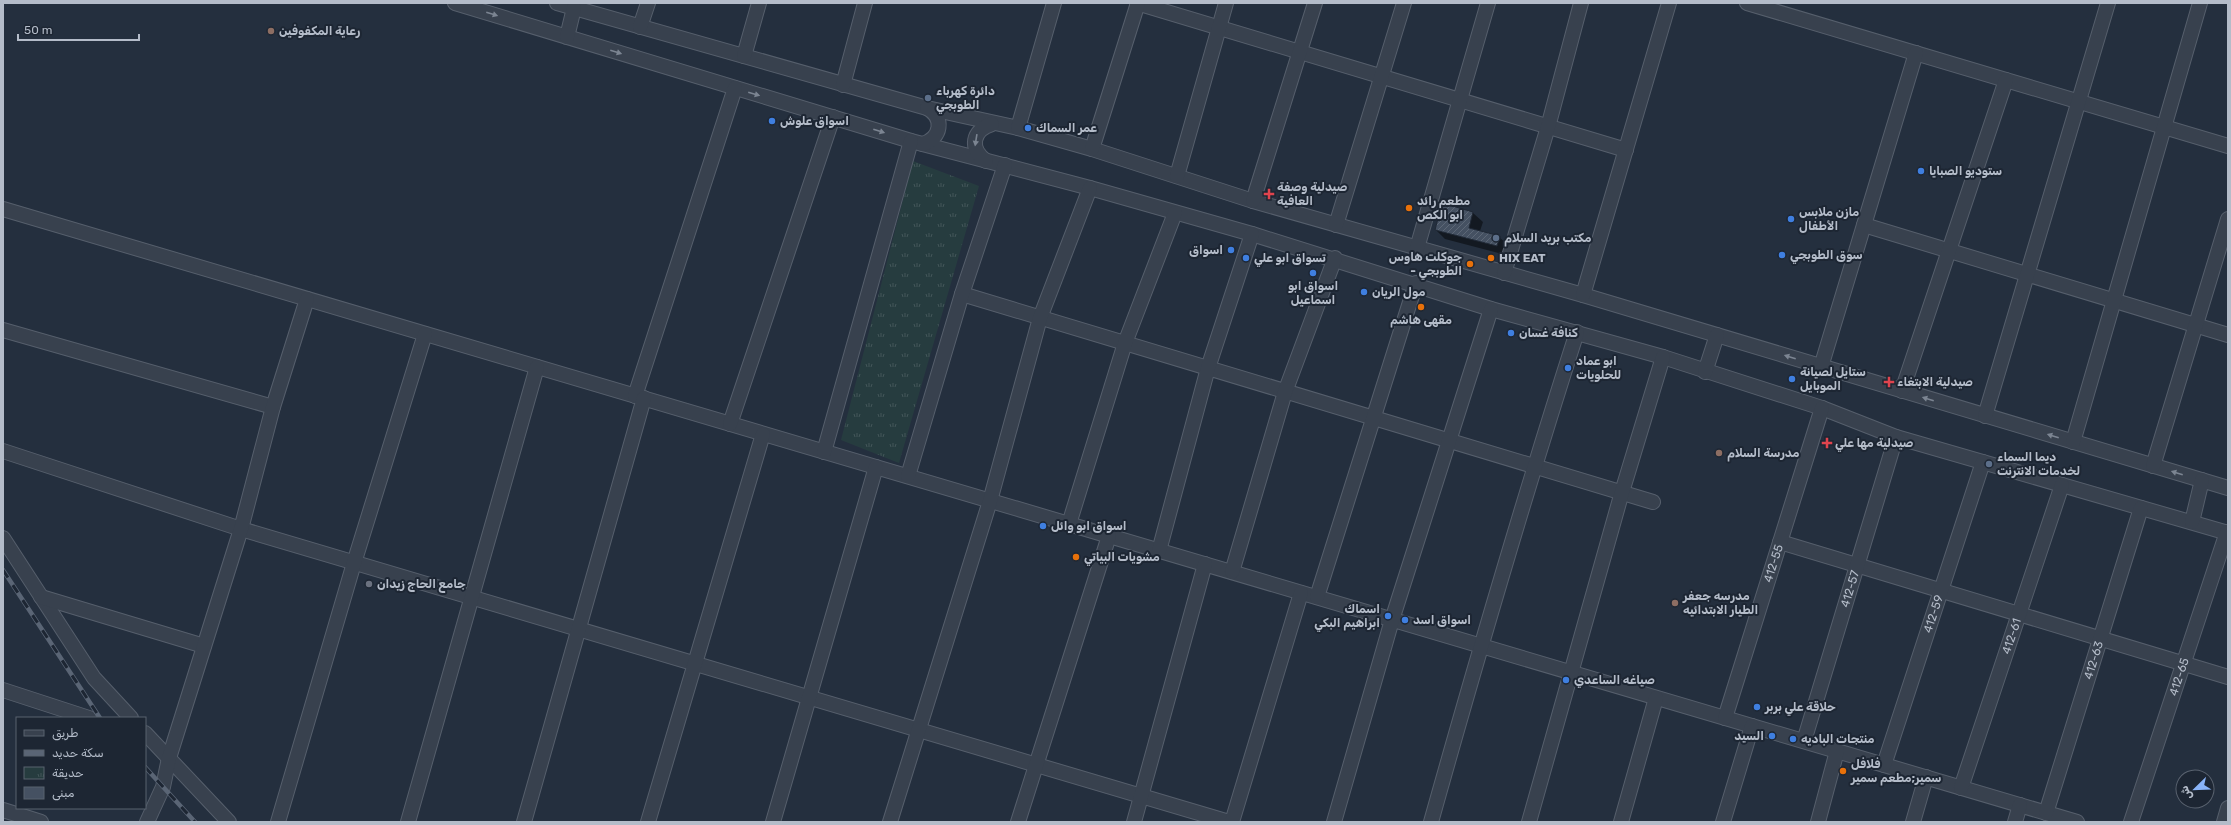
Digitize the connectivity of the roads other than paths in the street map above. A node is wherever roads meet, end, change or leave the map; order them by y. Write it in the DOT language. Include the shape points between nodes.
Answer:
graph roads {
  1 [pos="455,3"];
  2 [pos="557,3"];
  3 [pos="648,3"];
  4 [pos="759,3"];
  5 [pos="865,3"];
  6 [pos="1054,3"];
  7 [pos="1138,3"];
  8 [pos="1226,3"];
  9 [pos="1315,3"];
  10 [pos="1404,3"];
  11 [pos="1488,3"];
  12 [pos="1582,3"];
  13 [pos="1669,3"];
  14 [pos="1747,3"];
  15 [pos="2108,3"];
  16 [pos="2200,3"];
  17 [pos="574,8"];
  18 [pos="640,27"];
  19 [pos="1218,28"];
  20 [pos="567,37"];
  21 [pos="1300,52"];
  22 [pos="1916,53"];
  23 [pos="744,56"];
  24 [pos="1381,77"];
  25 [pos="2006,80"];
  26 [pos="844,84"];
  27 [pos="735,88"];
  28 [pos="1460,100"];
  29 [pos="2079,102"];
  30 [pos="927,108"];
  31 [pos="833,117"];
  32 [pos="992,124"];
  33 [pos="1548,127"];
  34 [pos="2165,127"];
  35 [pos="1018,128"];
  36 [pos="917,143"];
  37 [pos="2228,146"];
  38 [pos="1092,149"];
  39 [pos="1626,150"];
  40 [pos="986,161"];
  41 [pos="1005,165"];
  42 [pos="1177,176"];
  43 [pos="1090,188"];
  44 [pos="1253,201"];
  45 [pos="3,209"];
  46 [pos="1175,213"];
  47 [pos="2228,219"];
  48 [pos="1336,225"];
  49 [pos="1864,225"];
  50 [pos="1252,234"];
  51 [pos="1417,248"];
  52 [pos="1949,250"];
  53 [pos="1335,258"];
  54 [pos="1504,273"];
  55 [pos="2027,274"];
  56 [pos="1416,283"];
  57 [pos="962,294"];
  58 [pos="1583,295"];
  59 [pos="307,299"];
  60 [pos="2114,300"];
  61 [pos="1492,309"];
  62 [pos="1040,318"];
  63 [pos="2196,325"];
  64 [pos="3,330"];
  65 [pos="1577,332"];
  66 [pos="426,334"];
  67 [pos="1717,335"];
  68 [pos="2228,335"];
  69 [pos="1125,343"];
  70 [pos="1663,357"];
  71 [pos="536,367"];
  72 [pos="1821,367"];
  73 [pos="1208,368"];
  74 [pos="1705,372"];
  75 [pos="1902,391"];
  76 [pos="1285,392"];
  77 [pos="639,397"];
  78 [pos="273,407"];
  79 [pos="1822,408"];
  80 [pos="1985,416"];
  81 [pos="1373,418"];
  82 [pos="730,424"];
  83 [pos="764,434"];
  84 [pos="1896,437"];
  85 [pos="1450,441"];
  86 [pos="2074,442"];
  87 [pos="3,451"];
  88 [pos="824,452"];
  89 [pos="1983,462"];
  90 [pos="1534,466"];
  91 [pos="2153,466"];
  92 [pos="876,467"];
  93 [pos="908,476"];
  94 [pos="2202,480"];
  95 [pos="2062,485"];
  96 [pos="2228,488"];
  97 [pos="1622,492"];
  98 [pos="990,501"];
  99 [pos="1653,502"];
  100 [pos="2142,508"];
  101 [pos="2192,522"];
  102 [pos="1069,524"];
  103 [pos="241,529"];
  104 [pos="2227,533"];
  105 [pos="1109,536"];
  106 [pos="3,538"];
  107 [pos="1780,542"];
  108 [pos="1159,551"];
  109 [pos="354,563"];
  110 [pos="1205,564"];
  111 [pos="1857,565"];
  112 [pos="1232,572"];
  113 [pos="1941,590"];
  114 [pos="1301,593"];
  115 [pos="41,597"];
  116 [pos="471,597"];
  117 [pos="1317,597"];
  118 [pos="2019,614"];
  119 [pos="1392,620"];
  120 [pos="578,629"];
  121 [pos="2100,639"];
  122 [pos="204,646"];
  123 [pos="1480,646"];
  124 [pos="694,663"];
  125 [pos="2183,664"];
  126 [pos="1572,673"];
  127 [pos="2228,678"];
  128 [pos="3,690"];
  129 [pos="809,697"];
  130 [pos="1656,698"];
  131 [pos="86,717"];
  132 [pos="130,717"];
  133 [pos="1725,718"];
  134 [pos="1752,726"];
  135 [pos="919,730"];
  136 [pos="146,734"];
  137 [pos="1804,741"];
  138 [pos="1837,751"];
  139 [pos="169,758"];
  140 [pos="1036,765"];
  141 [pos="1884,765"];
  142 [pos="1926,777"];
  143 [pos="1961,788"];
  144 [pos="1142,796"];
  145 [pos="2020,805"];
  146 [pos="2228,808"];
  147 [pos="3,810"];
  148 [pos="2046,813"];
  149 [pos="41,822"];
  150 [pos="147,822"];
  151 [pos="229,822"];
  152 [pos="278,822"];
  153 [pos="408,822"];
  154 [pos="524,822"];
  155 [pos="648,822"];
  156 [pos="772,822"];
  157 [pos="890,822"];
  158 [pos="1018,822"];
  159 [pos="1134,822"];
  160 [pos="1230,822"];
  161 [pos="1334,822"];
  162 [pos="1431,822"];
  163 [pos="1529,822"];
  164 [pos="1621,822"];
  165 [pos="1723,822"];
  166 [pos="1818,822"];
  167 [pos="1913,822"];
  168 [pos="2015,822"];
  169 [pos="2077,822"];
  170 [pos="2131,822"];
  171 [pos="2224,822"];
  1 -- 20 [label="street, one-way"];
  2 -- 17 [label="street"];
  3 -- 18 [label="street"];
  4 -- 23 [label="street"];
  5 -- 26 [label="street"];
  6 -- 35 [label="street"];
  7 -- 19 [label="street"];
  7 -- 38 [label="street"];
  8 -- 19 [label="street"];
  9 -- 21 [label="street"];
  10 -- 24 [label="street"];
  11 -- 28 [label="street"];
  12 -- 33 [label="street"];
  13 -- 39 [label="street"];
  14 -- 22 [label="street"];
  15 -- 29 [label="street"];
  16 -- 34 [label="street"];
  17 -- 18 [label="street"];
  17 -- 20 [label="street"];
  18 -- 23 [label="street"];
  19 -- 21 [label="street"];
  19 -- 42 [label="street"];
  20 -- 27 [label="street, one-way"];
  21 -- 24 [label="street"];
  21 -- 44 [label="street"];
  22 -- 25 [label="street"];
  22 -- 49 [label="street"];
  23 -- 26 [label="street"];
  24 -- 28 [label="street"];
  24 -- 48 [label="street"];
  25 -- 29 [label="street"];
  25 -- 52 [label="street"];
  26 -- 30 [label="street"];
  27 -- 31 [label="street, one-way"];
  27 -- 77 [label="street"];
  28 -- 33 [label="street"];
  28 -- 51 [label="street"];
  29 -- 34 [label="street"];
  29 -- 55 [label="street"];
  30 -- 32 [label="street"];
  30 -- 36 [label="street" via="937,116 939,128 934,139"];
  31 -- 36 [label="street, one-way"];
  31 -- 82 [label="street"];
  32 -- 35 [label="street"];
  32 -- 40 [label="street, one-way" via="984,126 974,140 979,156"];
  33 -- 39 [label="street"];
  33 -- 54 [label="street"];
  34 -- 37 [label="street"];
  34 -- 60 [label="street"];
  35 -- 38 [label="street"];
  36 -- 40 [label="street"];
  36 -- 88 [label="street"];
  38 -- 42 [label="street"];
  39 -- 58 [label="street"];
  40 -- 41 [label="street"];
  41 -- 43 [label="street"];
  41 -- 57 [label="street"];
  42 -- 44 [label="street"];
  43 -- 46 [label="street"];
  43 -- 62 [label="street"];
  44 -- 48 [label="street"];
  45 -- 59 [label="street"];
  46 -- 50 [label="street"];
  46 -- 69 [label="street"];
  47 -- 63 [label="street"];
  48 -- 51 [label="street"];
  49 -- 52 [label="street"];
  49 -- 72 [label="street"];
  50 -- 53 [label="street"];
  50 -- 73 [label="street"];
  51 -- 54 [label="street"];
  52 -- 55 [label="street"];
  52 -- 75 [label="street"];
  53 -- 56 [label="street"];
  53 -- 76 [label="street"];
  54 -- 58 [label="street"];
  55 -- 60 [label="street"];
  55 -- 80 [label="street"];
  56 -- 61 [label="street"];
  56 -- 81 [label="street"];
  57 -- 62 [label="street"];
  57 -- 93 [label="street"];
  58 -- 67 [label="street"];
  59 -- 66 [label="street"];
  59 -- 78 [label="street"];
  60 -- 63 [label="street"];
  60 -- 86 [label="street"];
  61 -- 65 [label="street"];
  61 -- 85 [label="street"];
  62 -- 69 [label="street"];
  62 -- 98 [label="street"];
  63 -- 68 [label="street"];
  63 -- 91 [label="street"];
  64 -- 78 [label="street"];
  65 -- 70 [label="street"];
  65 -- 90 [label="street"];
  66 -- 71 [label="street"];
  66 -- 109 [label="street"];
  72 -- 67 [label="street, one-way"];
  67 -- 74 [label="street"];
  69 -- 73 [label="street"];
  69 -- 102 [label="street"];
  70 -- 74 [label="street"];
  70 -- 97 [label="street"];
  71 -- 77 [label="street"];
  71 -- 116 [label="street"];
  72 -- 75 [label="street"];
  73 -- 76 [label="street"];
  73 -- 108 [label="street"];
  74 -- 79 [label="street"];
  80 -- 75 [label="street, one-way"];
  76 -- 81 [label="street"];
  76 -- 112 [label="street"];
  77 -- 82 [label="street"];
  77 -- 120 [label="street"];
  78 -- 103 [label="street"];
  79 -- 84 [label="street"];
  79 -- 107 [label="street, 412-55"];
  86 -- 80 [label="street, one-way"];
  81 -- 85 [label="street"];
  81 -- 117 [label="street"];
  82 -- 83 [label="street"];
  83 -- 88 [label="street"];
  83 -- 124 [label="street"];
  84 -- 89 [label="street"];
  84 -- 111 [label="street, 412-57"];
  85 -- 90 [label="street"];
  85 -- 119 [label="street"];
  86 -- 91 [label="street"];
  87 -- 103 [label="street"];
  88 -- 92 [label="street"];
  89 -- 95 [label="street"];
  89 -- 113 [label="street, 412-59"];
  90 -- 97 [label="street"];
  90 -- 123 [label="street"];
  94 -- 91 [label="street, one-way"];
  92 -- 93 [label="street"];
  92 -- 129 [label="street"];
  93 -- 98 [label="street"];
  94 -- 96 [label="street"];
  94 -- 101 [label="street"];
  95 -- 100 [label="street"];
  95 -- 118 [label="street, 412-61"];
  97 -- 99 [label="street"];
  97 -- 126 [label="street"];
  98 -- 102 [label="street"];
  98 -- 135 [label="street"];
  100 -- 101 [label="street"];
  100 -- 121 [label="street, 412-63"];
  101 -- 104 [label="street"];
  102 -- 105 [label="street"];
  103 -- 109 [label="street"];
  103 -- 122 [label="street"];
  104 -- 125 [label="street, 412-65"];
  105 -- 108 [label="street"];
  105 -- 140 [label="street"];
  106 -- 115 [label="street"];
  107 -- 111 [label="street"];
  107 -- 133 [label="street, 412-55"];
  108 -- 110 [label="street"];
  109 -- 116 [label="street"];
  109 -- 152 [label="street"];
  110 -- 112 [label="street"];
  110 -- 144 [label="street"];
  111 -- 113 [label="street"];
  111 -- 137 [label="street, 412-57"];
  112 -- 114 [label="street"];
  113 -- 118 [label="street"];
  113 -- 141 [label="street, 412-59"];
  114 -- 117 [label="street"];
  114 -- 160 [label="street"];
  115 -- 122 [label="street"];
  115 -- 132 [label="street" via="94,678"];
  116 -- 120 [label="street"];
  116 -- 153 [label="street"];
  117 -- 119 [label="street"];
  118 -- 121 [label="street"];
  118 -- 143 [label="street, 412-61"];
  119 -- 123 [label="street"];
  119 -- 161 [label="street"];
  120 -- 124 [label="street"];
  120 -- 154 [label="street"];
  121 -- 125 [label="street"];
  121 -- 148 [label="street, 412-63"];
  122 -- 139 [label="street"];
  123 -- 126 [label="street"];
  123 -- 162 [label="street"];
  124 -- 129 [label="street"];
  124 -- 155 [label="street"];
  125 -- 127 [label="street"];
  125 -- 170 [label="street, 412-65"];
  126 -- 130 [label="street"];
  126 -- 163 [label="street"];
  128 -- 131 [label="street"];
  129 -- 135 [label="street"];
  129 -- 156 [label="street"];
  130 -- 133 [label="street"];
  130 -- 164 [label="street"];
  133 -- 134 [label="street"];
  134 -- 137 [label="street"];
  134 -- 165 [label="street"];
  135 -- 140 [label="street"];
  135 -- 157 [label="street"];
  136 -- 139 [label="street"];
  137 -- 138 [label="street"];
  138 -- 141 [label="street"];
  138 -- 166 [label="street"];
  139 -- 150 [label="street" via="163,787"];
  139 -- 151 [label="street"];
  140 -- 144 [label="street"];
  140 -- 158 [label="street"];
  141 -- 142 [label="street"];
  142 -- 143 [label="street"];
  142 -- 167 [label="street"];
  143 -- 145 [label="street"];
  144 -- 159 [label="street"];
  144 -- 160 [label="street"];
  145 -- 148 [label="street"];
  145 -- 168 [label="street"];
  146 -- 171 [label="street"];
  147 -- 149 [label="street"];
  148 -- 169 [label="street"];
}
